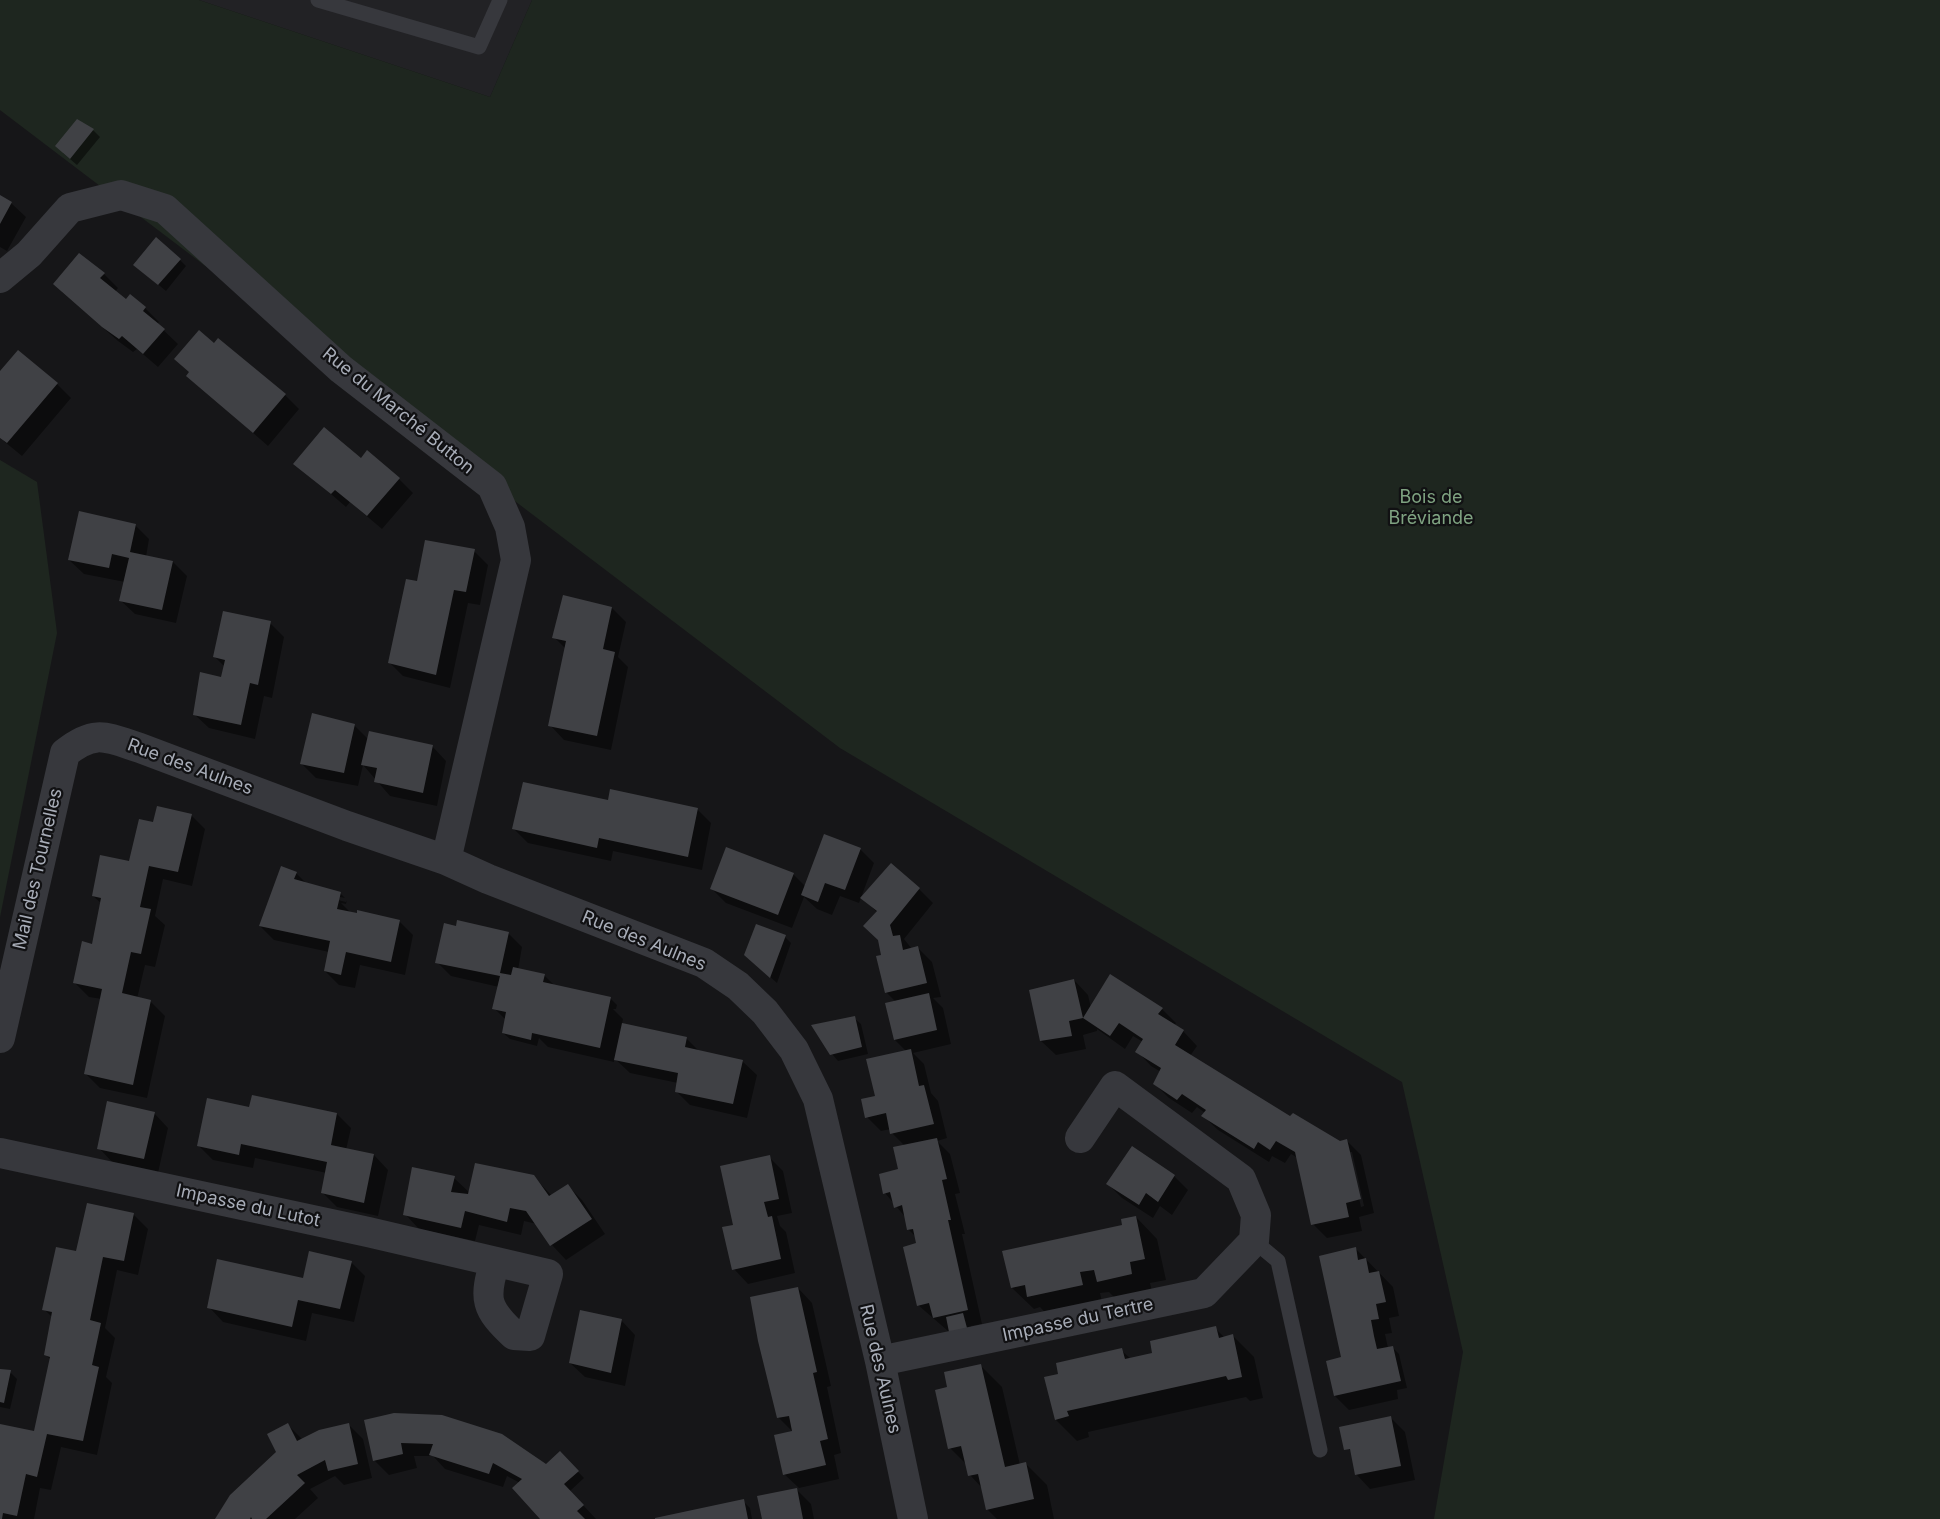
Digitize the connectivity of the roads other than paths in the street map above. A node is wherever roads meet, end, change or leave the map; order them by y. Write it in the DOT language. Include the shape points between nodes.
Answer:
graph roads {
  1 [pos="318,0"];
  2 [pos="500,0"];
  3 [pos="0,278"];
  4 [pos="79,742"];
  5 [pos="446,860"];
  6 [pos="0,1038"];
  7 [pos="1080,1138"];
  8 [pos="0,1153"];
  9 [pos="1254,1241"];
  10 [pos="495,1262"];
  11 [pos="880,1361"];
  12 [pos="1320,1450"];
  13 [pos="913,1519"];
  1 -- 2 [label="lane" via="479,47"];
  3 -- 5 [label="street, Rue du Marché Button" via="29,254 70,208 121,195 165,209 341,369 492,486 510,527 516,560"];
  4 -- 5 [label="street, Rue des Aulnes" via="108,737"];
  4 -- 6 [label="street, Mail des Tournelles" via="65,753"];
  5 -- 11 [label="street, Rue des Aulnes" via="704,963 738,986 765,1012 794,1050 818,1099"];
  7 -- 9 [label="street" via="1115,1086 1241,1179 1256,1215"];
  8 -- 10 [label="street, Impasse du Lutot"];
  9 -- 11 [label="street, Impasse du Tertre" via="1204,1293"];
  9 -- 12 [label="lane" via="1278,1261"];
  11 -- 13 [label="street, Rue des Aulnes"];
}
